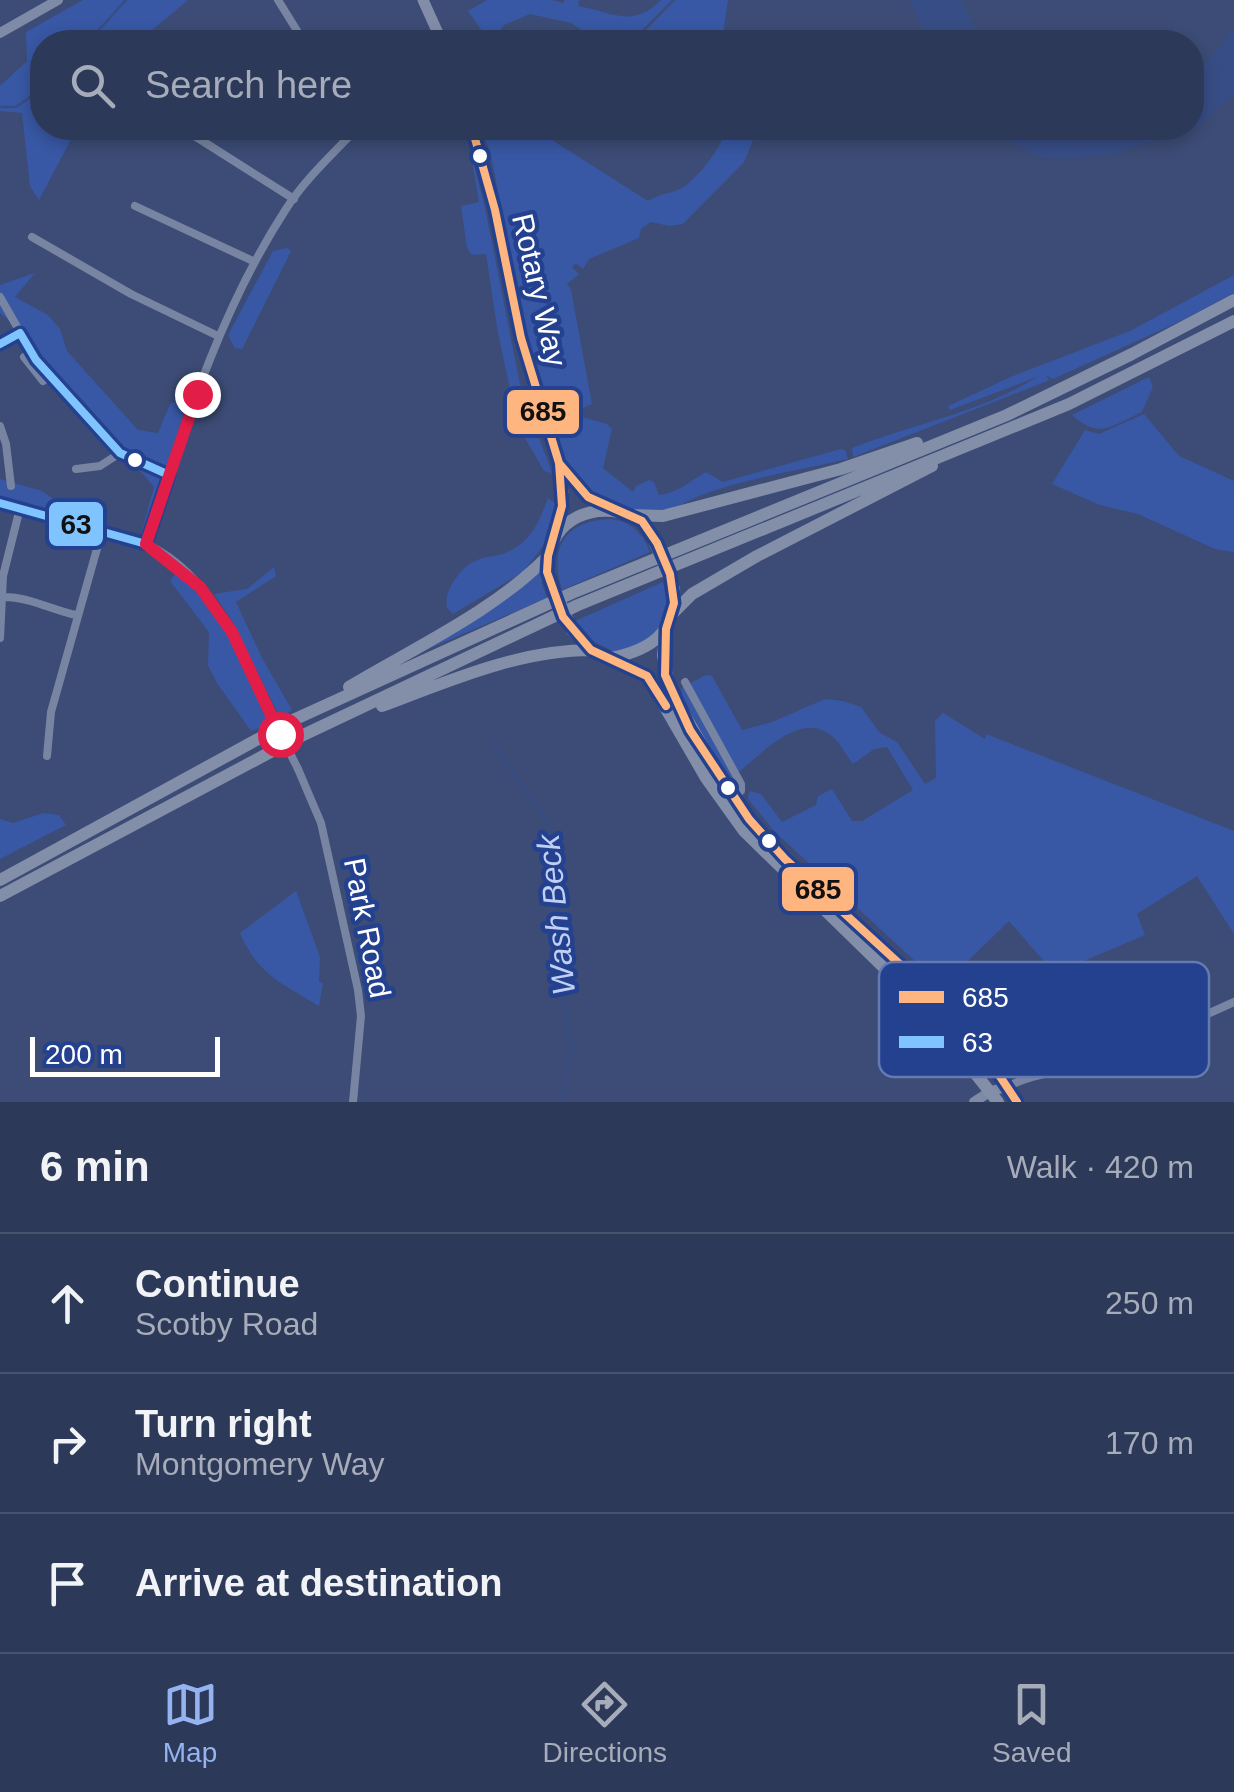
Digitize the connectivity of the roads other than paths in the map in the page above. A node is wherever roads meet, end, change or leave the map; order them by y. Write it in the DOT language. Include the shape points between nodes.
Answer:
graph roads {
  1 [pos="58,0"];
  2 [pos="278,0"];
  3 [pos="422,0"];
  4 [pos="297,30"];
  5 [pos="436,30"];
  6 [pos="0,33"];
  7 [pos="201,140"];
  8 [pos="345,140"];
  9 [pos="475,140"];
  10 [pos="294,198"];
  11 [pos="134,206"];
  12 [pos="32,237"];
  13 [pos="254,262"];
  14 [pos="0,297"];
  15 [pos="1234,300"];
  16 [pos="1234,321"];
  17 [pos="20,332"];
  18 [pos="218,336"];
  19 [pos="0,344"];
  20 [pos="1008,420"];
  21 [pos="0,426"];
  22 [pos="120,453"];
  23 [pos="559,463"];
  24 [pos="76,469"];
  25 [pos="169,475"];
  26 [pos="11,486"];
  27 [pos="0,502"];
  28 [pos="20,508"];
  29 [pos="608,508"];
  30 [pos="630,515"];
  31 [pos="102,531"];
  32 [pos="557,532"];
  33 [pos="146,544"];
  34 [pos="548,556"];
  35 [pos="4,596"];
  36 [pos="673,613"];
  37 [pos="76,615"];
  38 [pos="666,629"];
  39 [pos="0,638"];
  40 [pos="591,650"];
  41 [pos="611,658"];
  42 [pos="685,682"];
  43 [pos="291,721"];
  44 [pos="298,738"];
  45 [pos="47,756"];
  46 [pos="727,800"];
  47 [pos="0,880"];
  48 [pos="0,896"];
  49 [pos="898,962"];
  50 [pos="879,963"];
  51 [pos="1234,1002"];
  52 [pos="1209,1014"];
  53 [pos="999,1077"];
  54 [pos="1028,1077"];
  55 [pos="1007,1087"];
  56 [pos="995,1096"];
  57 [pos="353,1102"];
  58 [pos="974,1102"];
  59 [pos="1017,1102"];
  1 -- 6 [label="street"];
  2 -- 4 [label="street"];
  3 -- 5 [label="main road"];
  7 -- 10 [label="street"];
  8 -- 10 [label="street"];
  9 -- 23 [label="main road, Rotary Way"];
  10 -- 13 [label="street"];
  11 -- 13 [label="street"];
  12 -- 18 [label="street"];
  13 -- 18 [label="street"];
  14 -- 17 [label="street"];
  15 -- 20 [label="highway"];
  16 -- 20 [label="highway" via="1068,404"];
  17 -- 19 [label="street"];
  17 -- 22 [label="street"];
  18 -- 25 [label="street"];
  20 -- 30 [label="highway" via="663,516"];
  20 -- 36 [label="highway" via="692,594"];
  20 -- 43 [label="highway" via="572,592"];
  20 -- 44 [label="highway" via="578,605"];
  21 -- 26 [label="street"];
  22 -- 24 [label="street" via="100,466"];
  22 -- 25 [label="street"];
  23 -- 29 [label="main road, Rotary Way" via="576,486"];
  23 -- 32 [label="main road, Rotary Way"];
  25 -- 33 [label="street"];
  27 -- 28 [label="street"];
  28 -- 31 [label="street"];
  28 -- 35 [label="street"];
  29 -- 30 [label="highway"];
  29 -- 32 [label="highway" via="570,520"];
  30 -- 36 [label="highway, bridge" via="651,533 674,589"];
  31 -- 33 [label="street"];
  31 -- 37 [label="street"];
  32 -- 34 [label="highway"];
  33 -- 57 [label="street, Park Road, bridge" via="200,587 232,632 322,823 361,1016"];
  34 -- 40 [label="highway, bridge" via="547,572 572,630"];
  34 -- 43 [label="highway" via="498,597"];
  35 -- 37 [label="street"];
  35 -- 39 [label="street"];
  36 -- 38 [label="highway"];
  37 -- 45 [label="street"];
  38 -- 41 [label="highway" via="632,654"];
  38 -- 46 [label="highway" via="670,689"];
  40 -- 41 [label="highway"];
  40 -- 44 [label="highway" via="563,650 467,674"];
  41 -- 46 [label="highway" via="653,683"];
  42 -- 46 [label="street" via="741,784"];
  43 -- 47 [label="highway"];
  44 -- 48 [label="highway"];
  46 -- 49 [label="highway"];
  46 -- 50 [label="highway" via="772,860"];
  51 -- 52 [label="street"];
  53 -- 55 [label="highway"];
  54 -- 55 [label="street"];
  55 -- 56 [label="street"];
  55 -- 59 [label="highway"];
  56 -- 58 [label="street"];
}
